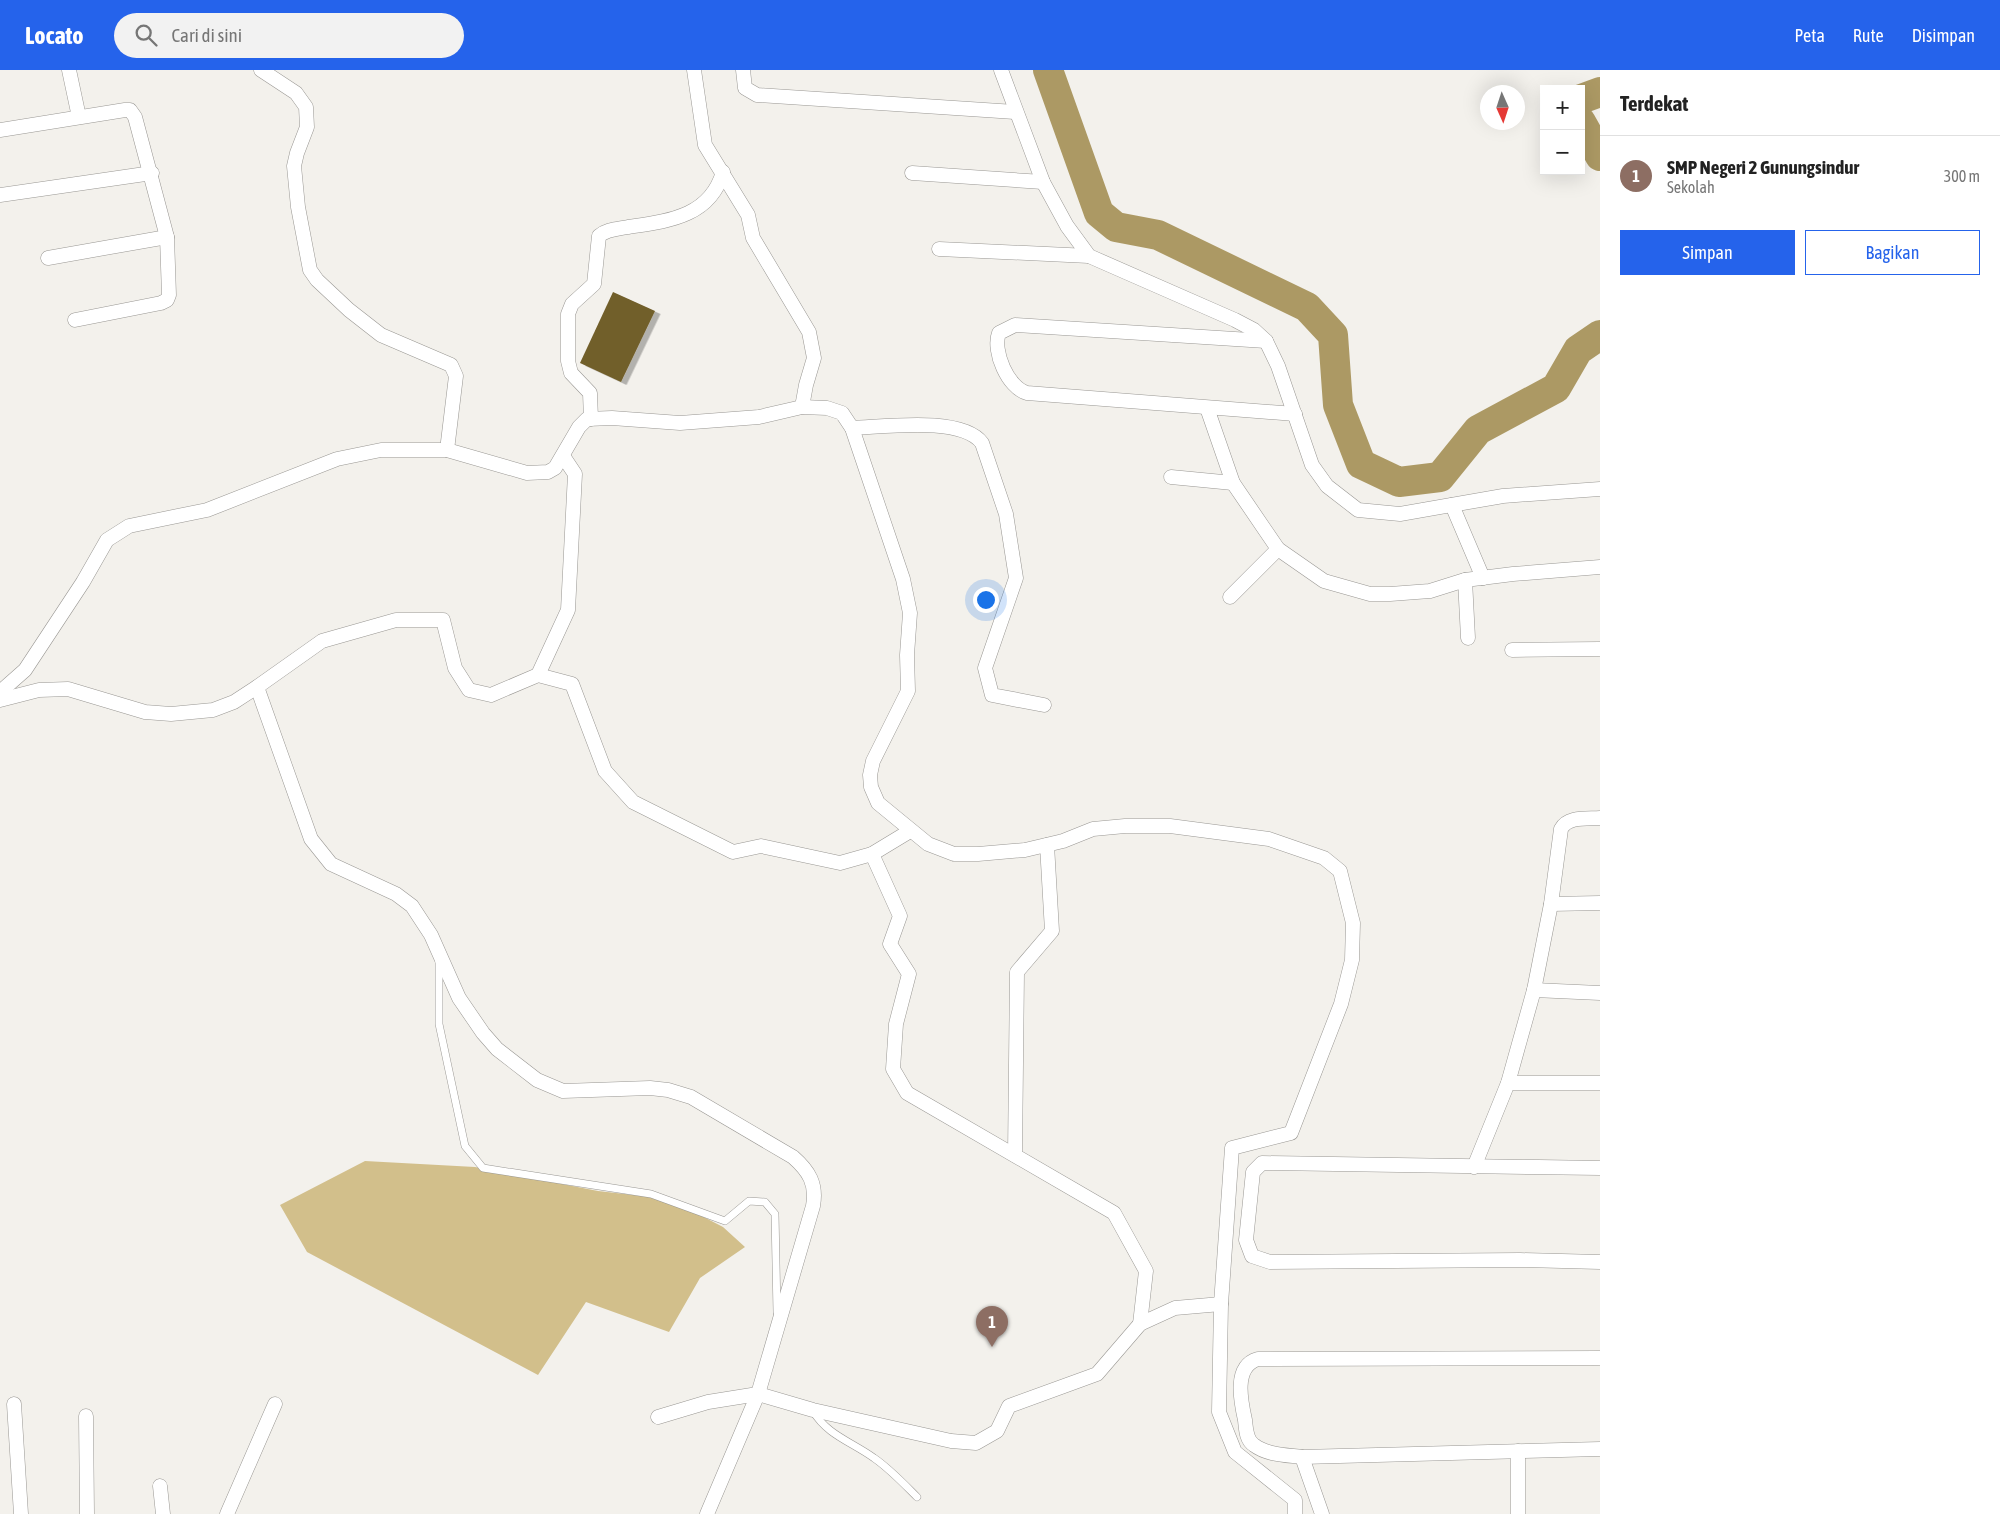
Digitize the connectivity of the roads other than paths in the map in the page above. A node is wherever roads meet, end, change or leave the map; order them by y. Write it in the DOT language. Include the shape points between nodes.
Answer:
graph roads {
  1 [pos="69,70"];
  2 [pos="261,70"];
  3 [pos="694,70"];
  4 [pos="743,70"];
  5 [pos="1001,70"];
  6 [pos="1015,112"];
  7 [pos="79,117"];
  8 [pos="0,130"];
  9 [pos="723,172"];
  10 [pos="152,173"];
  11 [pos="912,173"];
  12 [pos="1043,182"];
  13 [pos="0,195"];
  14 [pos="167,237"];
  15 [pos="939,249"];
  16 [pos="1089,256"];
  17 [pos="48,258"];
  18 [pos="75,320"];
  19 [pos="1266,341"];
  20 [pos="802,407"];
  21 [pos="1207,408"];
  22 [pos="1296,414"];
  23 [pos="592,419"];
  24 [pos="852,428"];
  25 [pos="447,450"];
  26 [pos="563,456"];
  27 [pos="1171,477"];
  28 [pos="1233,483"];
  29 [pos="1600,489"];
  30 [pos="1452,505"];
  31 [pos="1278,549"];
  32 [pos="1600,567"];
  33 [pos="1483,578"];
  34 [pos="1465,580"];
  35 [pos="1230,597"];
  36 [pos="1468,638"];
  37 [pos="1600,649"];
  38 [pos="1512,650"];
  39 [pos="538,675"];
  40 [pos="257,687"];
  41 [pos="0,692"];
  42 [pos="0,700"];
  43 [pos="1044,705"];
  44 [pos="1600,818"];
  45 [pos="910,831"];
  46 [pos="1047,845"];
  47 [pos="872,854"];
  48 [pos="1600,903"];
  49 [pos="1551,904"];
  50 [pos="439,952"];
  51 [pos="1534,990"];
  52 [pos="1600,992"];
  53 [pos="1508,1083"];
  54 [pos="1600,1083"];
  55 [pos="1016,1155"];
  56 [pos="1474,1167"];
  57 [pos="1600,1168"];
  58 [pos="1600,1262"];
  59 [pos="1221,1304"];
  60 [pos="778,1322"];
  61 [pos="1140,1324"];
  62 [pos="1600,1358"];
  63 [pos="758,1394"];
  64 [pos="14,1404"];
  65 [pos="275,1404"];
  66 [pos="813,1410"];
  67 [pos="86,1416"];
  68 [pos="658,1418"];
  69 [pos="1600,1449"];
  70 [pos="1518,1451"];
  71 [pos="1302,1457"];
  72 [pos="160,1486"];
  73 [pos="917,1498"];
  74 [pos="22,1514"];
  75 [pos="87,1514"];
  76 [pos="163,1514"];
  77 [pos="227,1514"];
  78 [pos="707,1514"];
  79 [pos="1295,1514"];
  80 [pos="1322,1514"];
  81 [pos="1518,1514"];
  1 -- 7 [label="street"];
  2 -- 25 [label="street" via="292,90 306,107 307,127 294,166 310,270 349,310 381,335 451,365 456,376"];
  3 -- 9 [label="street" via="705,145"];
  4 -- 6 [label="street" via="745,88 757,94"];
  5 -- 6 [label="street"];
  6 -- 12 [label="street"];
  7 -- 8 [label="street"];
  7 -- 10 [label="street" via="130,110"];
  9 -- 20 [label="street" via="748,215 753,238 809,332 814,358"];
  9 -- 23 [label="street" via="713,195 695,211 672,220 609,230 599,236 594,284 572,304 568,314 568,361 571,373 590,393"];
  10 -- 13 [label="street"];
  10 -- 14 [label="street"];
  11 -- 12 [label="street"];
  12 -- 16 [label="street" via="1067,226"];
  14 -- 17 [label="street"];
  14 -- 18 [label="street" via="170,290 167,300"];
  15 -- 16 [label="street"];
  16 -- 19 [label="street" via="1235,320"];
  19 -- 21 [label="street" via="1015,325 998,335 1001,361 1009,381 1021,392"];
  19 -- 22 [label="street"];
  20 -- 23 [label="street" via="759,417 680,423"];
  20 -- 24 [label="street" via="827,408 842,414"];
  21 -- 22 [label="street"];
  21 -- 28 [label="street"];
  22 -- 30 [label="street" via="1312,465 1327,486 1358,510 1400,514"];
  23 -- 26 [label="street" via="587,419 579,427"];
  24 -- 43 [label="street" via="953,427 976,435 982,443 1006,514 1016,578 985,668 992,695"];
  24 -- 45 [label="street" via="903,579 910,613 906,655 908,691 874,761 871,787 878,803"];
  25 -- 26 [label="street" via="528,473 548,472"];
  25 -- 41 [label="street" via="381,450 338,459 207,510 129,526 117,532 107,540 84,582 25,670"];
  26 -- 39 [label="street" via="575,474 568,610"];
  27 -- 28 [label="street"];
  28 -- 31 [label="street"];
  29 -- 30 [label="street" via="1511,495"];
  30 -- 33 [label="street"];
  31 -- 34 [label="street" via="1324,582 1370,594 1430,591"];
  31 -- 35 [label="street"];
  32 -- 33 [label="street"];
  33 -- 34 [label="street"];
  34 -- 36 [label="street"];
  37 -- 38 [label="street"];
  39 -- 40 [label="street" via="491,695 469,690 455,668 443,620 396,620 322,641"];
  39 -- 47 [label="street" via="572,684 605,771 634,802 733,852 761,846 840,863"];
  40 -- 42 [label="street" via="220,707 191,713 145,712 68,689 39,690"];
  40 -- 50 [label="street" via="304,826 315,844 331,864 396,894 412,906 432,935"];
  44 -- 49 [label="street" via="1570,820 1562,826"];
  45 -- 46 [label="street" via="928,844 954,854 1025,850"];
  45 -- 47 [label="street"];
  46 -- 55 [label="street" via="1052,931 1017,972"];
  46 -- 59 [label="street" via="1101,828 1200,828 1286,845 1324,858 1340,871 1353,923 1352,960 1346,986 1292,1133 1232,1148"];
  47 -- 55 [label="street" via="900,916 890,944 909,974 896,1024 893,1069 907,1093"];
  48 -- 49 [label="street"];
  49 -- 51 [label="street"];
  50 -- 60 [label="street" via="459,998 483,1034 537,1080 563,1091 668,1090 707,1106 806,1168 815,1189 814,1198"];
  50 -- 60 [label="lane" via="439,1024 465,1146 483,1168 651,1194 725,1221 749,1201 765,1202 775,1214"];
  51 -- 52 [label="street"];
  51 -- 53 [label="street"];
  53 -- 54 [label="street"];
  53 -- 56 [label="street"];
  55 -- 61 [label="street" via="1114,1213 1146,1271"];
  56 -- 57 [label="street"];
  56 -- 58 [label="street" via="1262,1163 1253,1172 1247,1247 1256,1259 1270,1262"];
  59 -- 61 [label="street" via="1175,1308"];
  59 -- 79 [label="street" via="1219,1412 1234,1452 1295,1500"];
  60 -- 63 [label="street"];
  61 -- 66 [label="street" via="1097,1374 1009,1406 997,1431 976,1443 951,1441"];
  62 -- 71 [label="street" via="1253,1361 1245,1369 1240,1395 1248,1438 1253,1445 1273,1454"];
  63 -- 66 [label="street"];
  63 -- 68 [label="street" via="708,1402"];
  63 -- 78 [label="street"];
  64 -- 74 [label="street"];
  65 -- 77 [label="street"];
  66 -- 73 [label="lane" via="831,1432 876,1459"];
  67 -- 75 [label="street"];
  69 -- 70 [label="street"];
  70 -- 71 [label="street"];
  70 -- 81 [label="street"];
  71 -- 80 [label="street"];
  72 -- 76 [label="street"];
}
